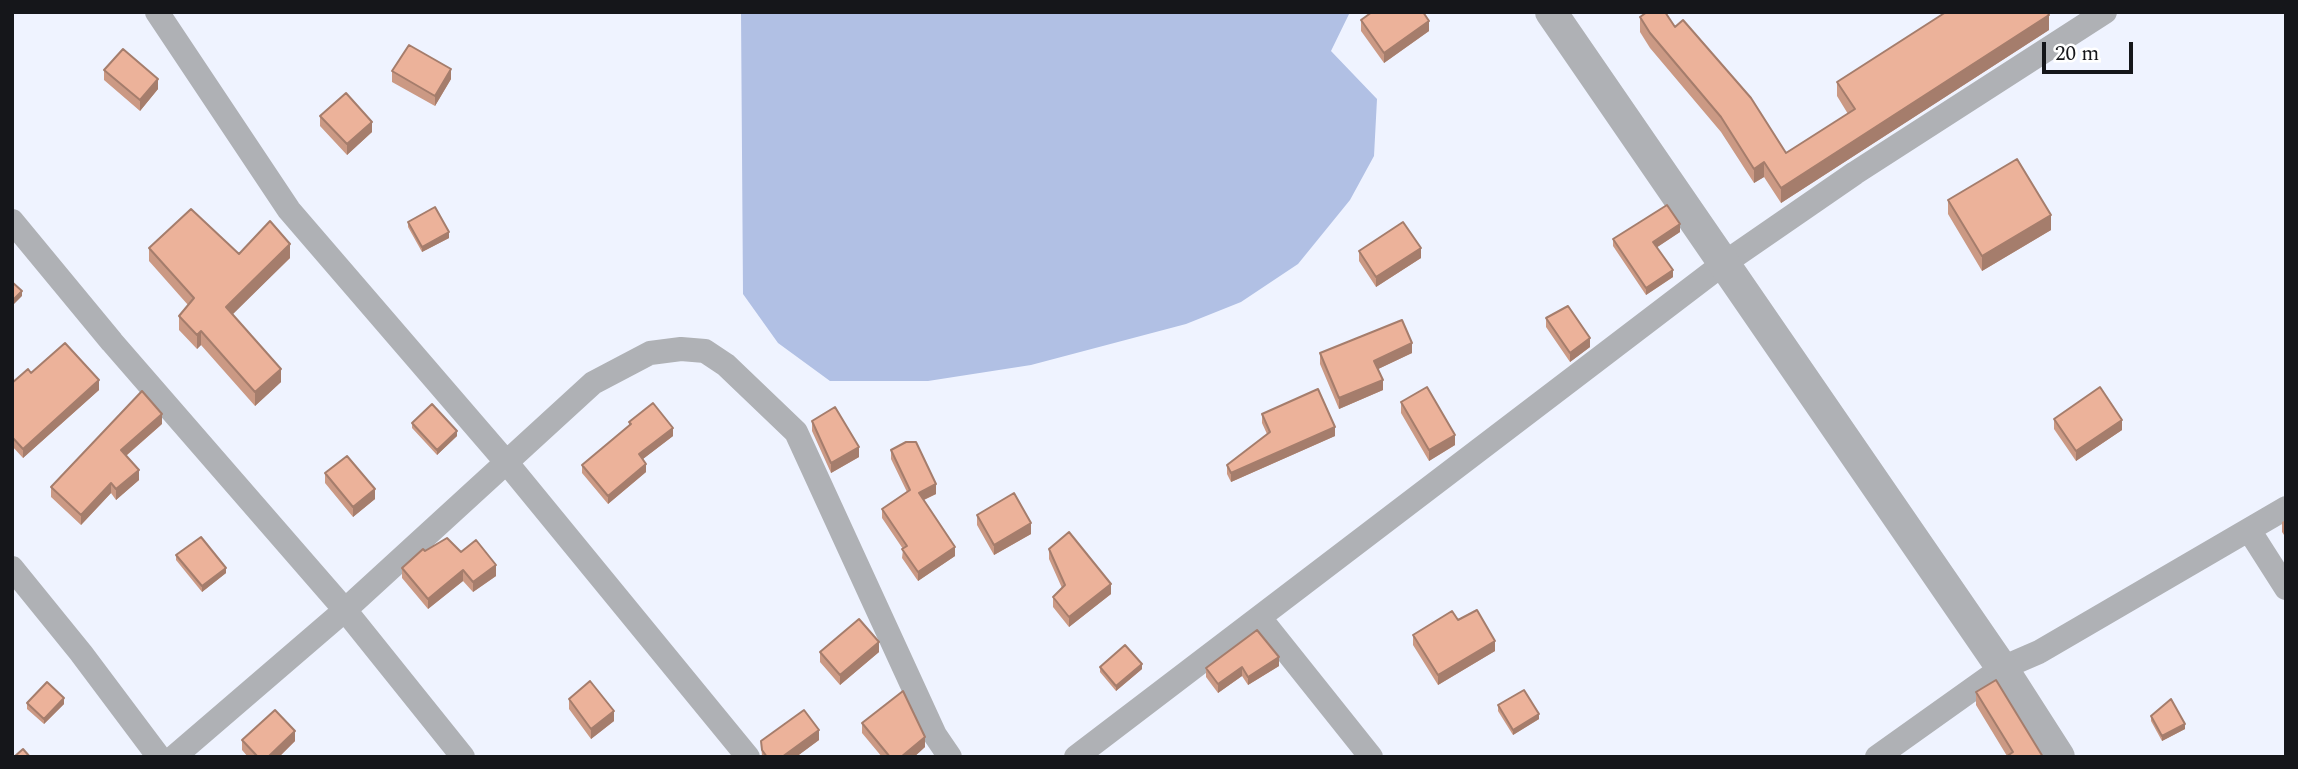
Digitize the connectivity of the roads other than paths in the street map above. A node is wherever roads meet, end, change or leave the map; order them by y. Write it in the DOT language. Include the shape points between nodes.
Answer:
graph roads {
  1 [pos="157,12"];
  2 [pos="1551,12"];
  3 [pos="2105,12"];
  4 [pos="12,221"];
  5 [pos="1723,264"];
  6 [pos="507,463"];
  7 [pos="2286,508"];
  8 [pos="2249,530"];
  9 [pos="12,568"];
  10 [pos="2286,588"];
  11 [pos="345,610"];
  12 [pos="1260,618"];
  13 [pos="2003,668"];
  14 [pos="159,757"];
  15 [pos="174,757"];
  16 [pos="463,757"];
  17 [pos="748,757"];
  18 [pos="950,757"];
  19 [pos="1076,757"];
  20 [pos="1371,757"];
  21 [pos="1877,757"];
  22 [pos="2059,757"];
  1 -- 6 [label="street" via="289,210"];
  2 -- 5 [label="street"];
  3 -- 5 [label="street"];
  4 -- 11 [label="street"];
  5 -- 12 [label="street"];
  5 -- 13 [label="street"];
  6 -- 11 [label="street"];
  6 -- 17 [label="street"];
  6 -- 18 [label="street" via="593,383 650,353 705,351 726,365 796,432 935,735"];
  7 -- 8 [label="street"];
  8 -- 10 [label="street"];
  8 -- 13 [label="street" via="2039,652"];
  9 -- 14 [label="street"];
  11 -- 15 [label="street"];
  11 -- 16 [label="street"];
  12 -- 19 [label="street"];
  12 -- 20 [label="street"];
  13 -- 21 [label="street"];
  13 -- 22 [label="street"];
}
